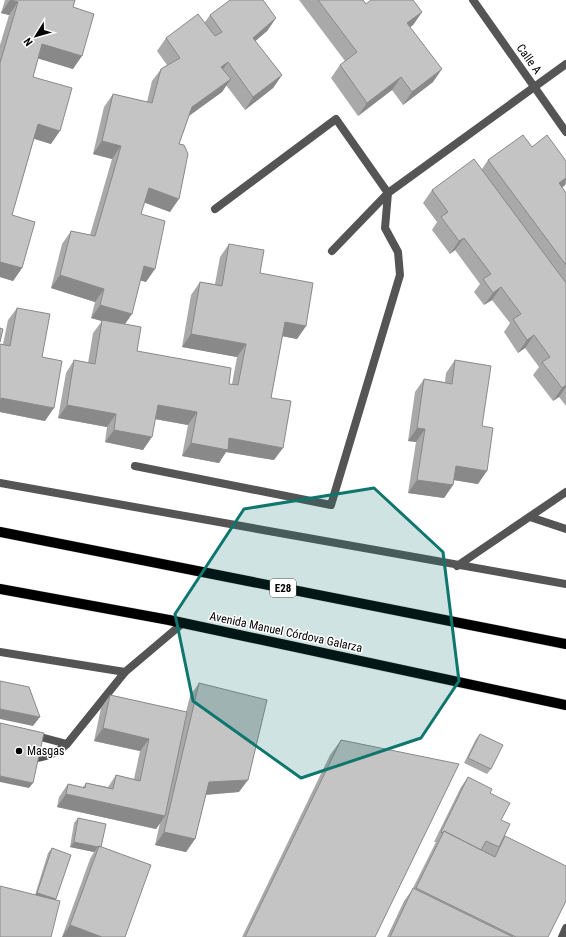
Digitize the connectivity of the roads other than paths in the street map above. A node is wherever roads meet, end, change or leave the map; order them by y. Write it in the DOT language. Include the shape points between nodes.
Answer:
graph roads {
  1 [pos="473,0"];
  2 [pos="566,64"];
  3 [pos="535,87"];
  4 [pos="566,132"];
  5 [pos="388,193"];
  6 [pos="215,209"];
  7 [pos="332,251"];
  8 [pos="135,466"];
  9 [pos="0,483"];
  10 [pos="566,492"];
  11 [pos="530,518"];
  12 [pos="566,529"];
  13 [pos="0,532"];
  14 [pos="458,566"];
  15 [pos="566,584"];
  16 [pos="0,589"];
  17 [pos="182,623"];
  18 [pos="566,644"];
  19 [pos="0,652"];
  20 [pos="125,672"];
  21 [pos="566,705"];
  22 [pos="22,732"];
  23 [pos="67,744"];
  24 [pos="25,760"];
  25 [pos="566,928"];
  26 [pos="562,937"];
  1 -- 3 [label="street, Calle A"];
  2 -- 3 [label="street"];
  3 -- 4 [label="street, Calle A"];
  3 -- 5 [label="street"];
  5 -- 6 [label="street" via="336,119"];
  5 -- 7 [label="street"];
  5 -- 8 [label="street" via="385,228 398,252 400,274 331,505"];
  9 -- 14 [label="street"];
  10 -- 11 [label="street"];
  11 -- 12 [label="street"];
  11 -- 14 [label="street"];
  13 -- 18 [label="main road, E28"];
  14 -- 15 [label="street"];
  16 -- 17 [label="main road, Avenida Manuel Córdova Galarza"];
  17 -- 20 [label="street"];
  17 -- 21 [label="main road, Avenida Manuel Córdova Galarza"];
  19 -- 20 [label="street"];
  20 -- 23 [label="street"];
  22 -- 23 [label="street"];
  23 -- 24 [label="street" via="59,752 48,757"];
  25 -- 26 [label="street"];
}
